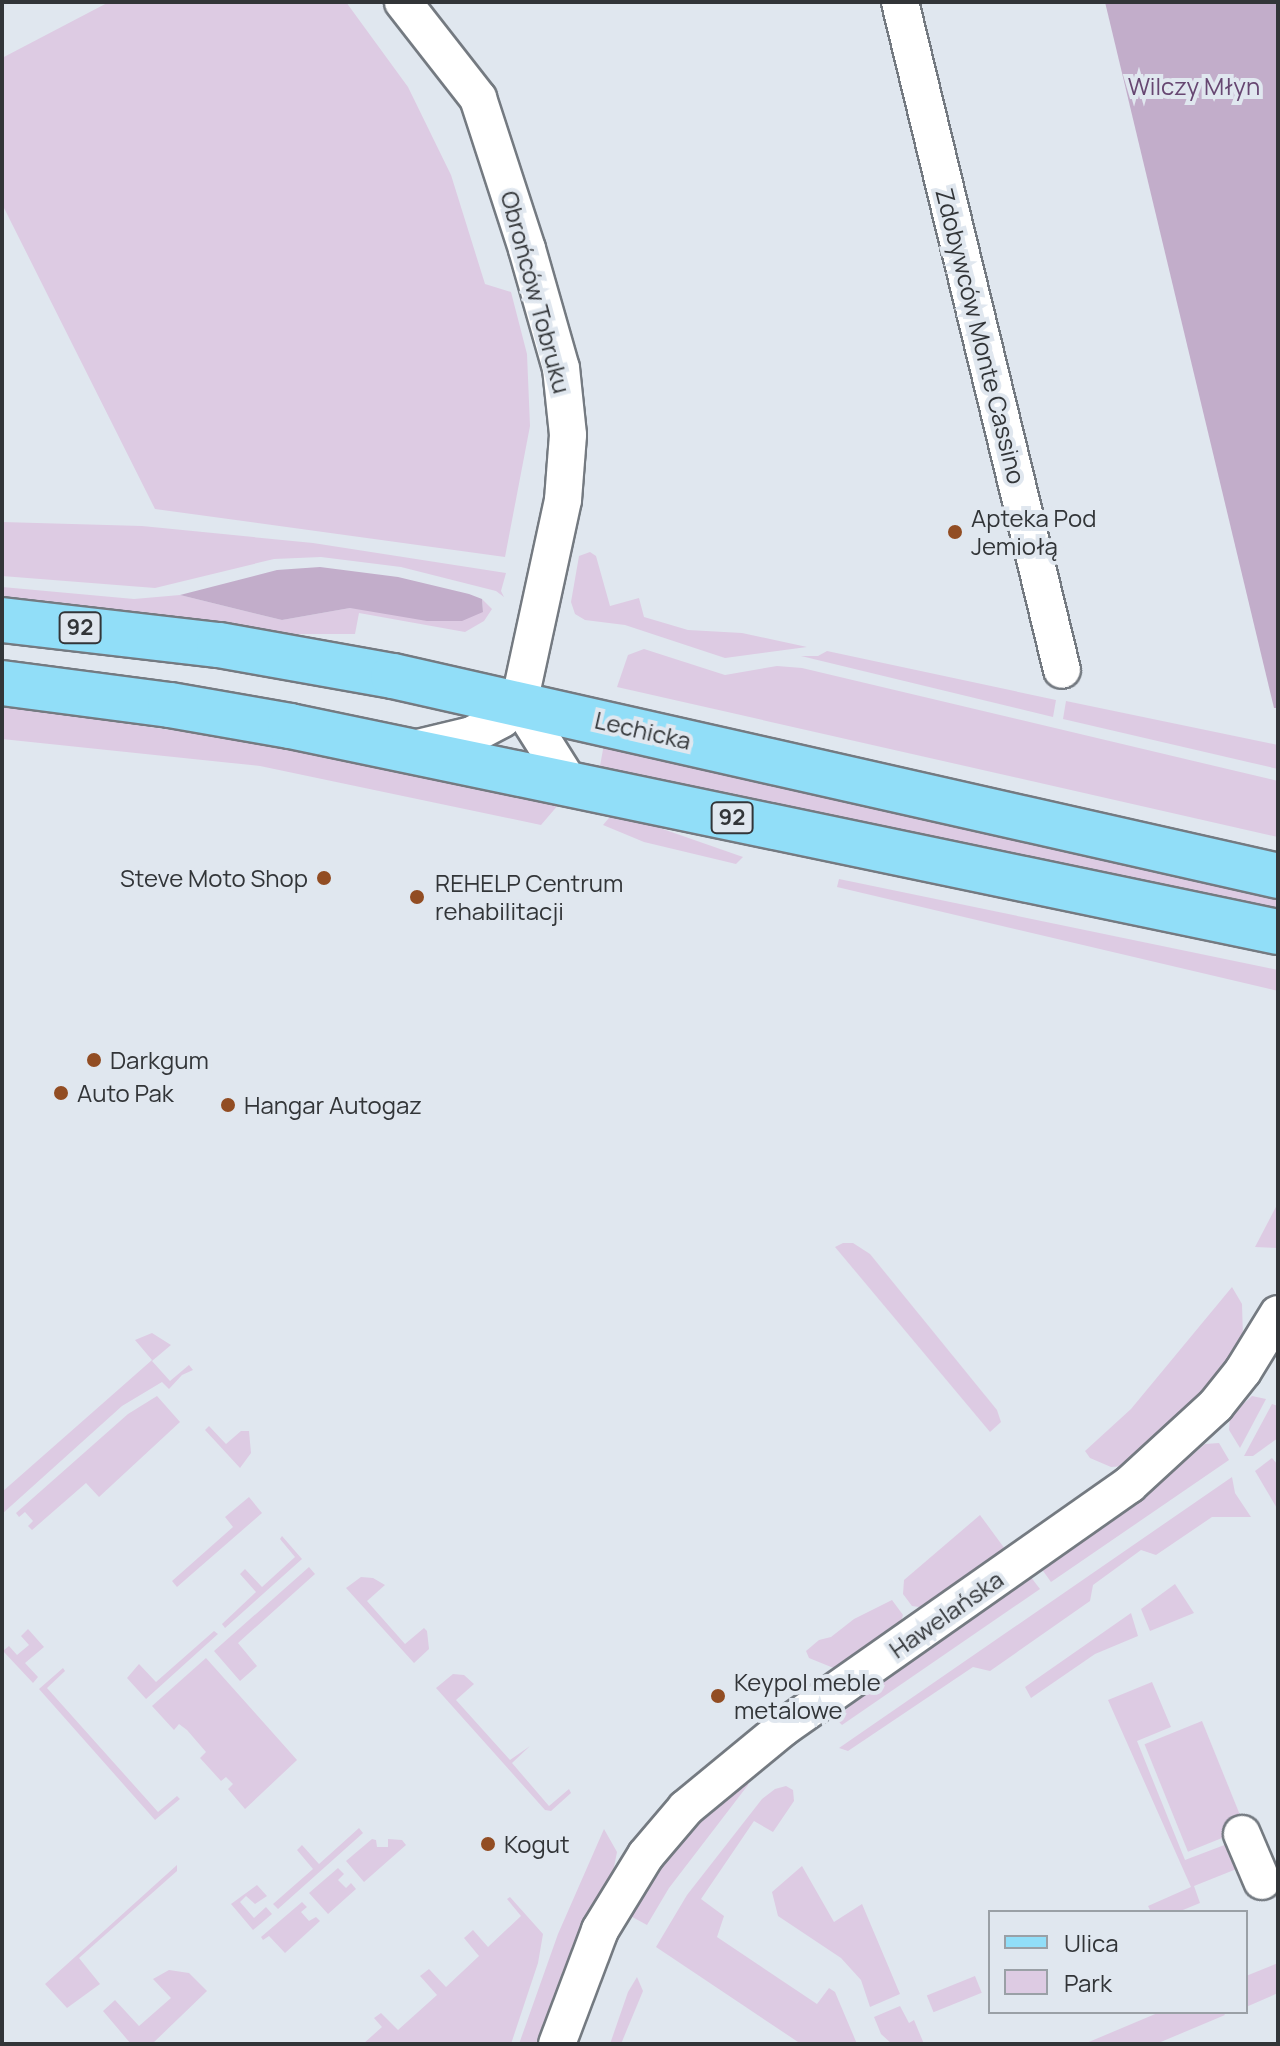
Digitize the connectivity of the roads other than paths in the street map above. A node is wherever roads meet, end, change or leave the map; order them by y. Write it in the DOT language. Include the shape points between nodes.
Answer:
graph roads {
  1 [pos="403,2"];
  2 [pos="900,2"];
  3 [pos="2,620"];
  4 [pos="1062,670"];
  5 [pos="2,683"];
  6 [pos="519,703"];
  7 [pos="411,749"];
  8 [pos="570,784"];
  9 [pos="1278,876"];
  10 [pos="1278,932"];
  11 [pos="1278,1314"];
  12 [pos="1242,1834"];
  13 [pos="1262,1881"];
  14 [pos="557,2044"];
  1 -- 6 [label="street, Obrońców Tobruku" via="478,98 531,264 567,402 563,500"];
  2 -- 4 [label="street, Zdobywców Monte Cassino"];
  3 -- 6 [label="main road, Lechicka / 92" via="219,645"];
  5 -- 7 [label="main road, 92" via="170,705"];
  6 -- 7 [label="street" via="472,735"];
  6 -- 8 [label="street"];
  6 -- 9 [label="main road, Lechicka / 92"];
  7 -- 8 [label="main road, 92"];
  8 -- 10 [label="main road, 92"];
  11 -- 14 [label="street, Hawelańska" via="1216,1405 1141,1475 783,1728 686,1808 656,1841 606,1919"];
  12 -- 13 [label="street"];
}
